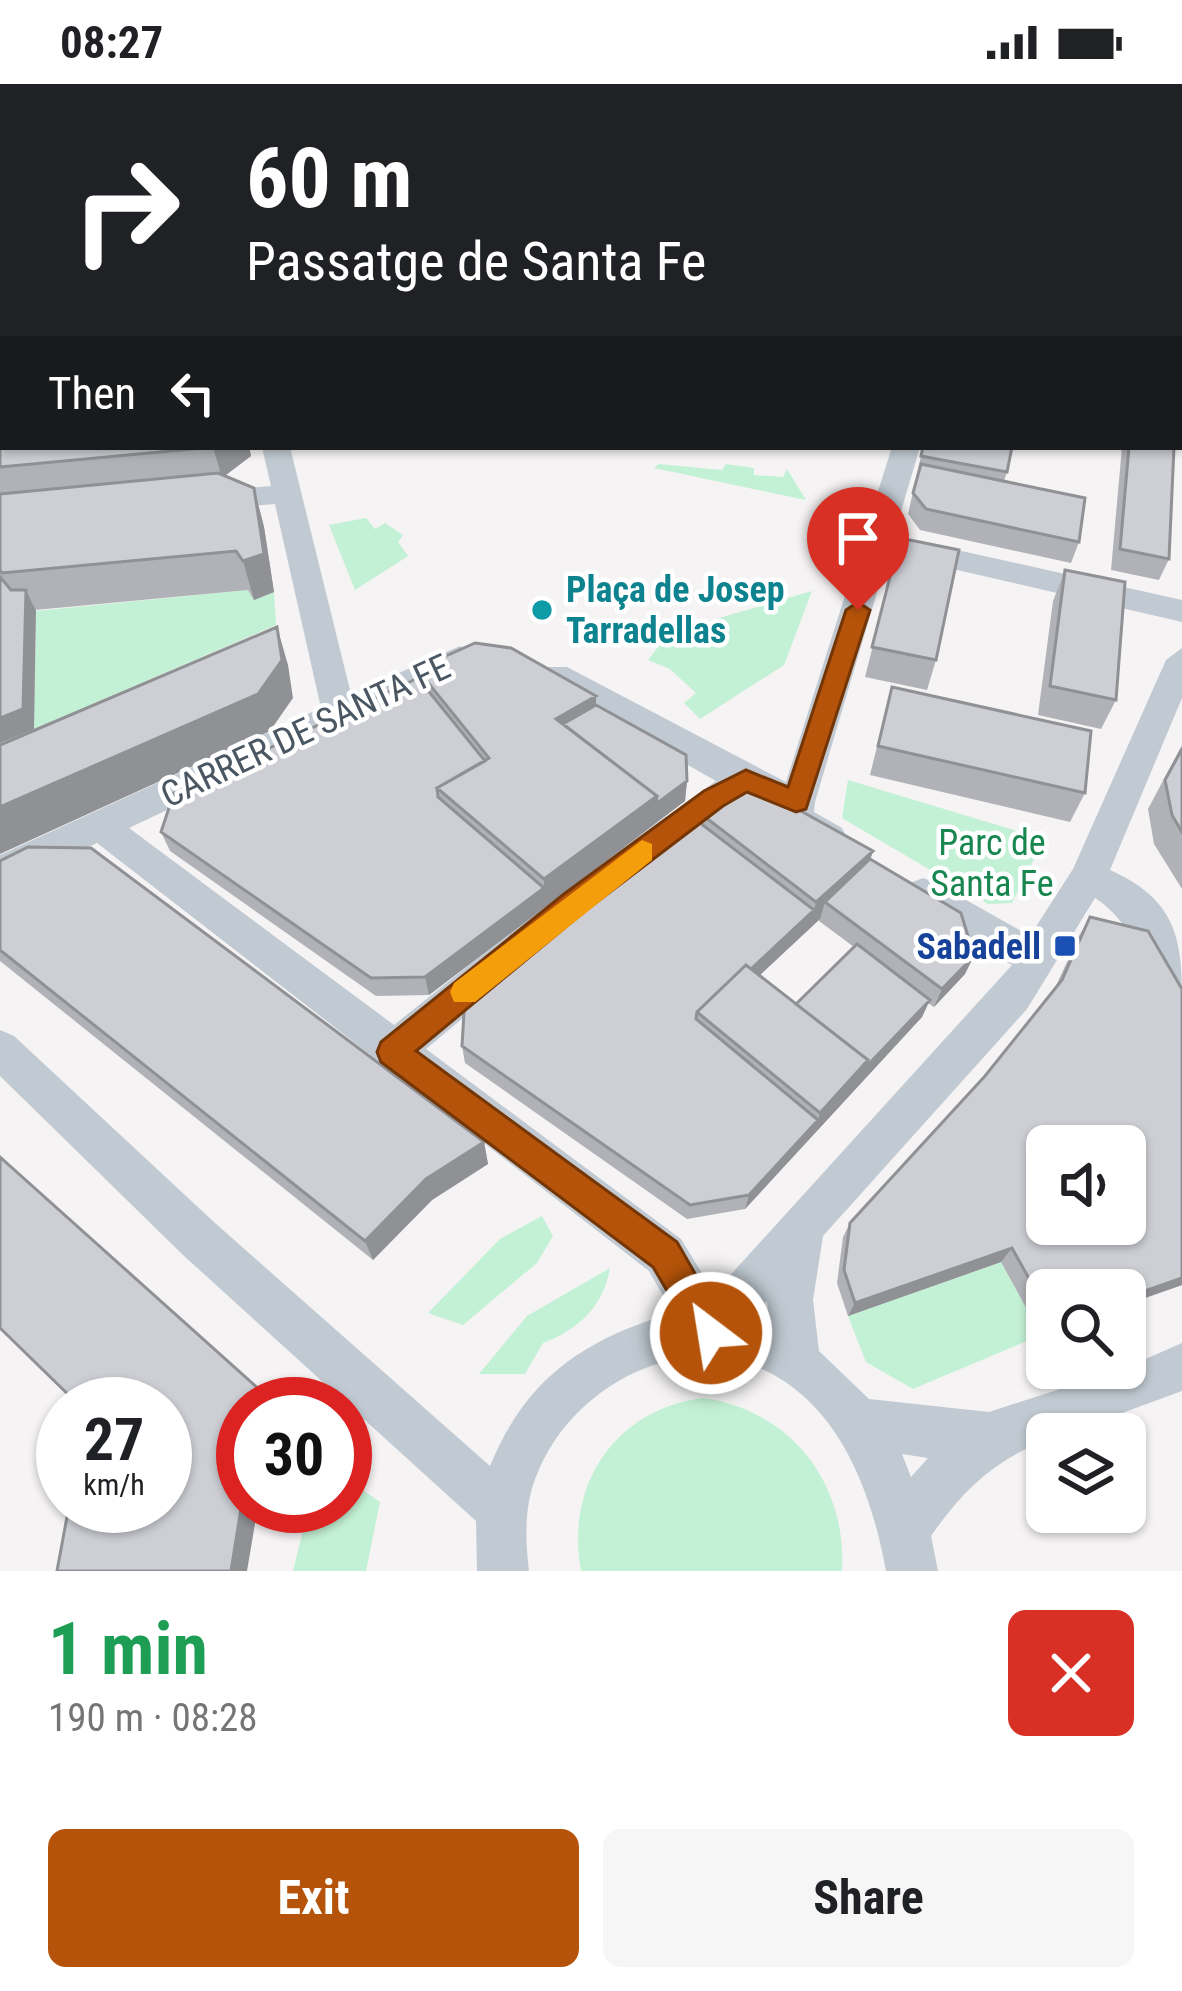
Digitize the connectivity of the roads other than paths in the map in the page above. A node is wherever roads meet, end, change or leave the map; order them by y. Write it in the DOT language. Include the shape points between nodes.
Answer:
graph roads {
  1 [pos="276,450"];
  2 [pos="904,450"];
  3 [pos="283,494"];
  4 [pos="182,504"];
  5 [pos="879,543"];
  6 [pos="1182,610"];
  7 [pos="492,649"];
  8 [pos="526,659"];
  9 [pos="1182,660"];
  10 [pos="339,712"];
  11 [pos="746,781"];
  12 [pos="796,802"];
  13 [pos="99,825"];
  14 [pos="855,854"];
  15 [pos="0,872"];
  16 [pos="895,877"];
  17 [pos="1088,877"];
  18 [pos="1034,958"];
  19 [pos="1182,974"];
  20 [pos="0,1049"];
  21 [pos="392,1052"];
  22 [pos="802,1225"];
  23 [pos="711,1333"];
  24 [pos="797,1365"];
  25 [pos="1182,1367"];
  26 [pos="857,1421"];
  27 [pos="989,1437"];
  28 [pos="909,1549"];
  29 [pos="496,1551"];
  1 -- 3 [label="street"];
  2 -- 5 [label="street"];
  3 -- 4 [label="street"];
  3 -- 10 [label="street"];
  5 -- 6 [label="street"];
  5 -- 12 [label="street"];
  7 -- 10 [label="street, CARRER DE SANTA FE"];
  8 -- 11 [label="street"];
  9 -- 17 [label="street"];
  10 -- 13 [label="street, CARRER DE SANTA FE"];
  11 -- 12 [label="street"];
  11 -- 21 [label="street" via="574,902"];
  12 -- 14 [label="street" via="796,819"];
  13 -- 15 [label="street, CARRER DE SANTA FE"];
  13 -- 21 [label="street"];
  16 -- 18 [label="street"];
  17 -- 18 [label="street"];
  17 -- 19 [label="street" via="1123,890"];
  18 -- 22 [label="street" via="1013,997"];
  20 -- 29 [label="street" via="199,1239"];
  21 -- 23 [label="street" via="665,1255"];
  22 -- 23 [label="street"];
  22 -- 24 [label="street" via="790,1300"];
  23 -- 24 [label="street" via="779,1351"];
  23 -- 29 [label="street" via="663,1334 580,1372 521,1450"];
  24 -- 26 [label="street"];
  25 -- 27 [label="street"];
  26 -- 27 [label="street"];
  26 -- 28 [label="street" via="888,1468"];
  27 -- 28 [label="street" via="936,1486"];
}
